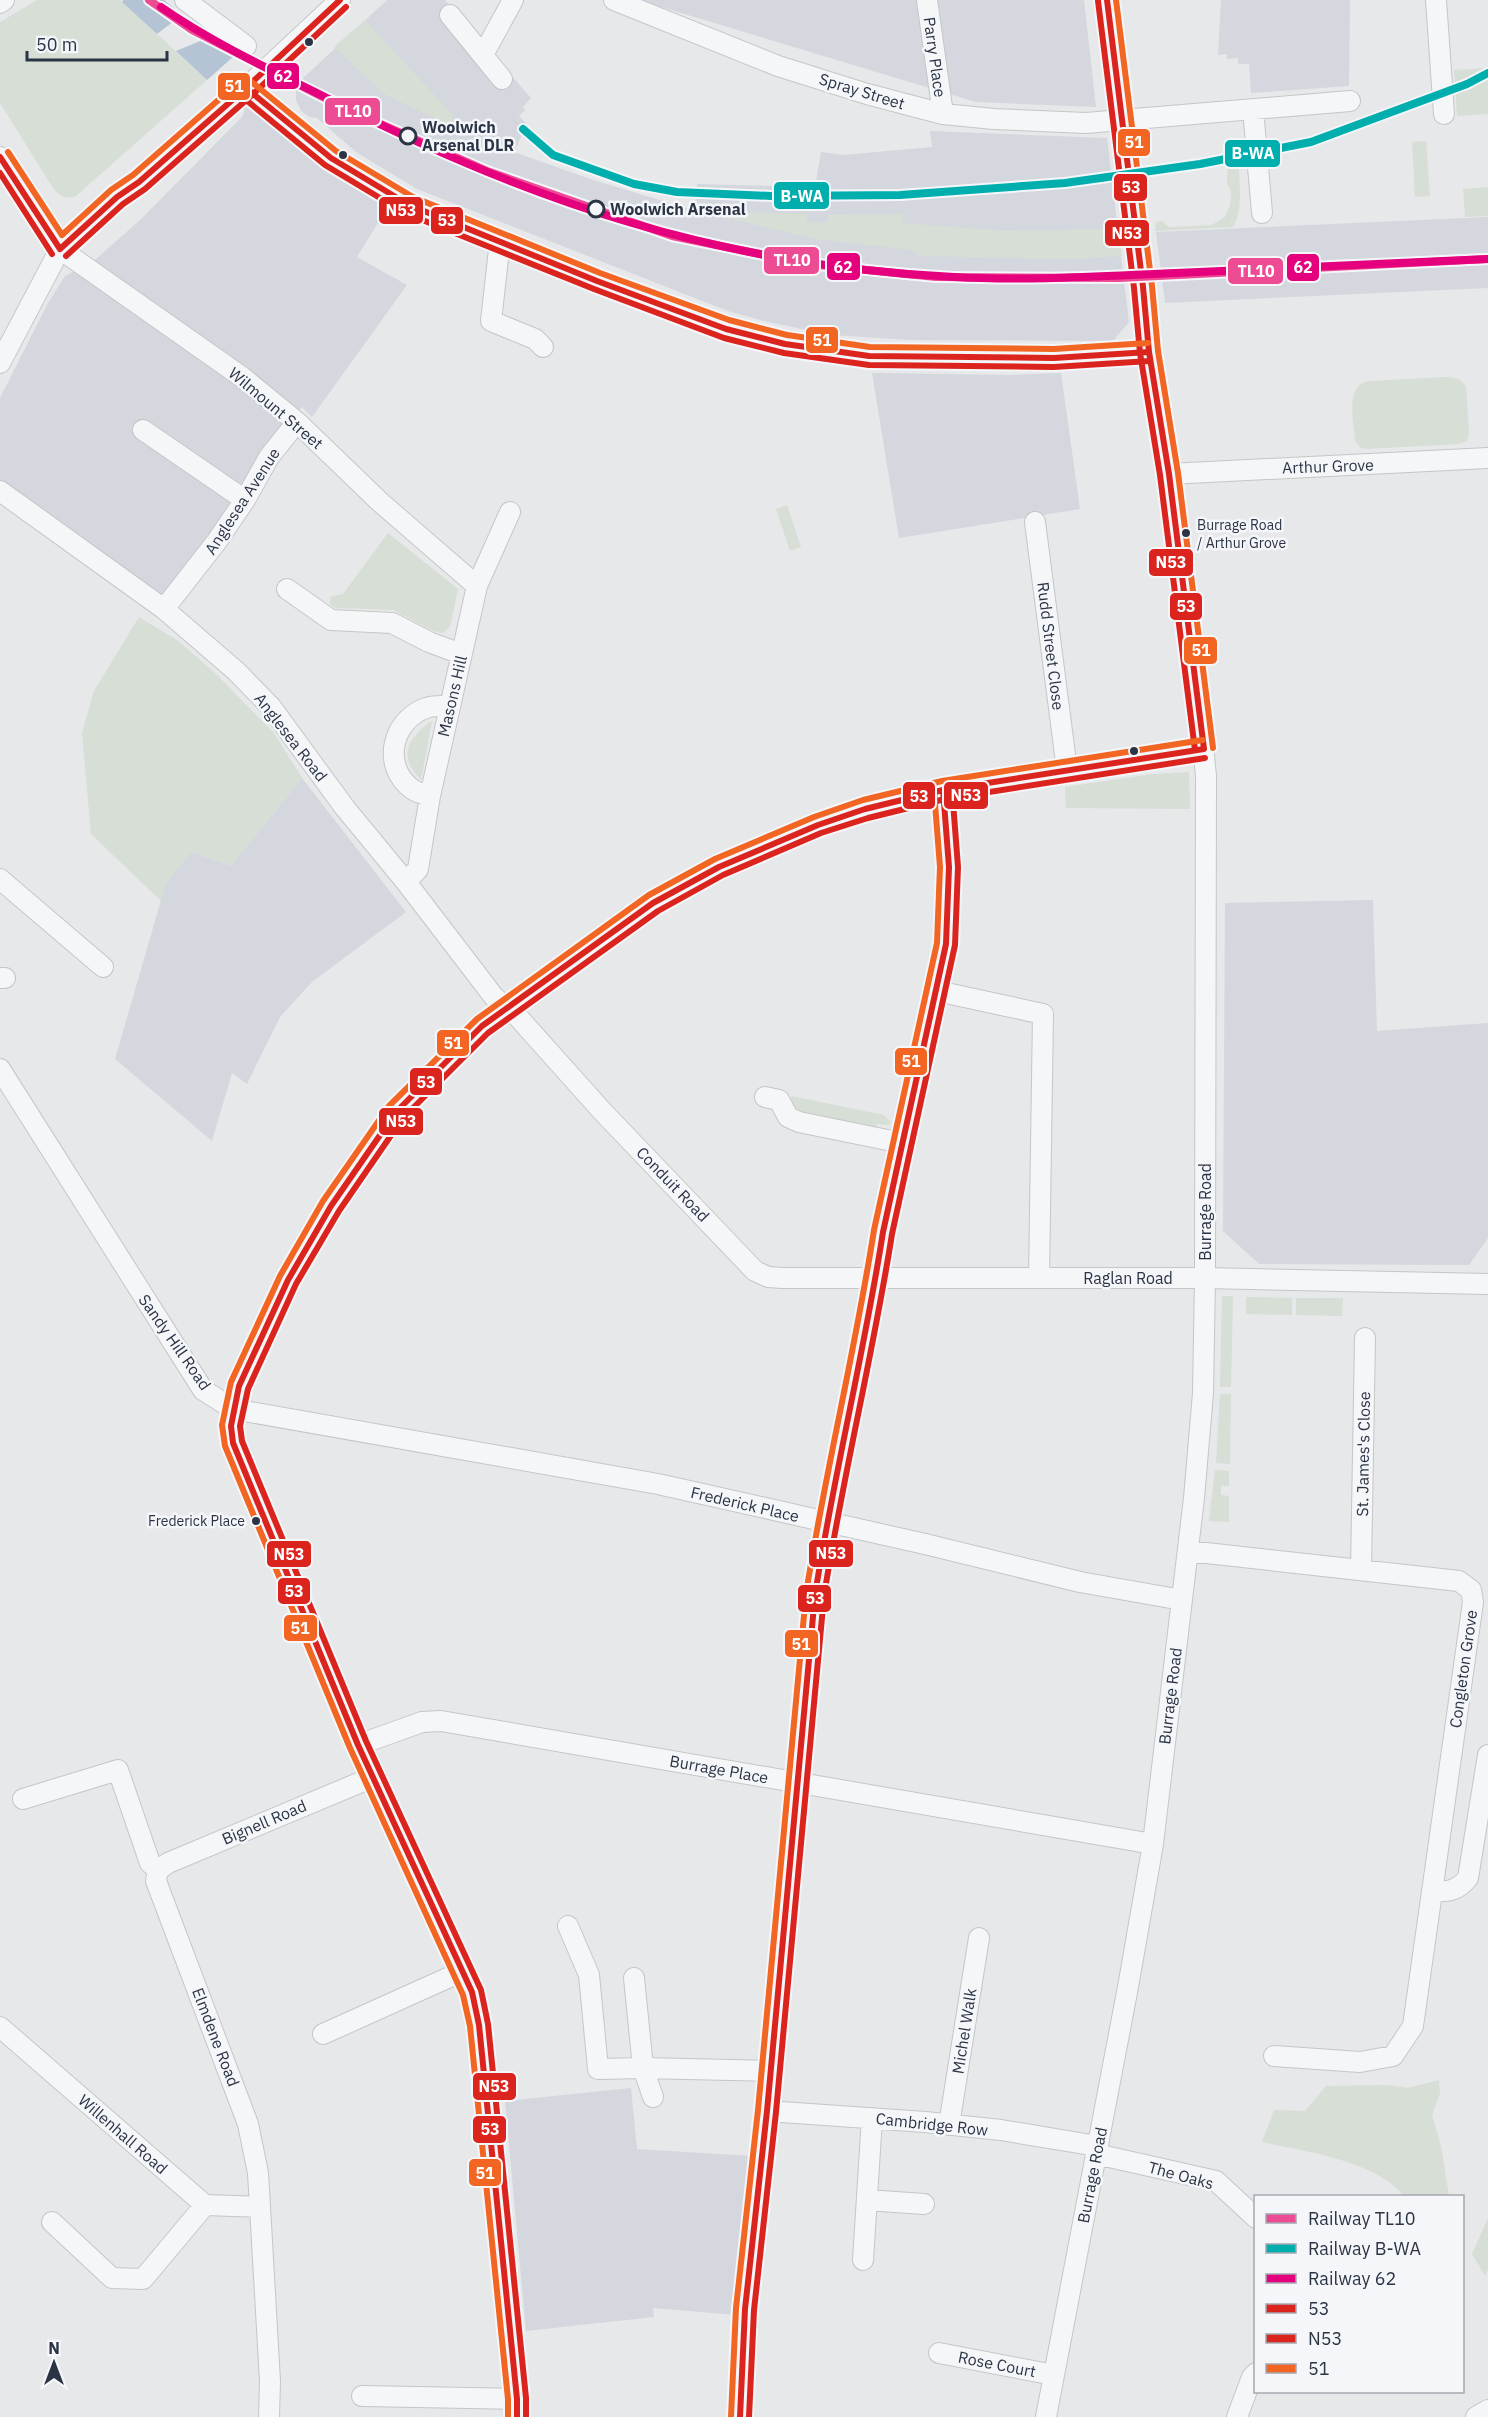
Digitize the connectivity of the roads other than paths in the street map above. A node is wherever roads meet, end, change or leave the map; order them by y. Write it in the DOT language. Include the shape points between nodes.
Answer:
graph roads {
  1 [pos="4,0"];
  2 [pos="185,0"];
  3 [pos="340,0"];
  4 [pos="513,0"];
  5 [pos="614,0"];
  6 [pos="927,0"];
  7 [pos="1107,0"];
  8 [pos="1436,0"];
  9 [pos="0,3"];
  10 [pos="450,15"];
  11 [pos="246,46"];
  12 [pos="483,54"];
  13 [pos="502,79"];
  14 [pos="246,88"];
  15 [pos="1350,101"];
  16 [pos="1253,109"];
  17 [pos="943,114"];
  18 [pos="1444,114"];
  19 [pos="1122,119"];
  20 [pos="3,166"];
  21 [pos="1262,213"];
  22 [pos="500,241"];
  23 [pos="60,249"];
  24 [pos="543,347"];
  25 [pos="1149,352"];
  26 [pos="0,363"];
  27 [pos="297,422"];
  28 [pos="142,430"];
  29 [pos="1488,458"];
  30 [pos="1169,474"];
  31 [pos="2,499"];
  32 [pos="245,500"];
  33 [pos="510,512"];
  34 [pos="1035,522"];
  35 [pos="477,586"];
  36 [pos="287,589"];
  37 [pos="164,609"];
  38 [pos="461,654"];
  39 [pos="449,706"];
  40 [pos="1204,748"];
  41 [pos="1067,770"];
  42 [pos="943,790"];
  43 [pos="430,796"];
  44 [pos="0,879"];
  45 [pos="406,882"];
  46 [pos="103,967"];
  47 [pos="937,991"];
  48 [pos="507,1008"];
  49 [pos="0,1069"];
  50 [pos="765,1097"];
  51 [pos="902,1143"];
  52 [pos="876,1278"];
  53 [pos="1039,1278"];
  54 [pos="1205,1278"];
  55 [pos="1488,1284"];
  56 [pos="1365,1338"];
  57 [pos="234,1409"];
  58 [pos="826,1523"];
  59 [pos="1188,1551"];
  60 [pos="1361,1570"];
  61 [pos="1182,1600"];
  62 [pos="358,1746"];
  63 [pos="1488,1755"];
  64 [pos="373,1777"];
  65 [pos="798,1783"];
  66 [pos="23,1799"];
  67 [pos="1153,1844"];
  68 [pos="158,1870"];
  69 [pos="1432,1891"];
  70 [pos="568,1926"];
  71 [pos="979,1938"];
  72 [pos="463,1971"];
  73 [pos="634,1978"];
  74 [pos="0,2026"];
  75 [pos="322,2034"];
  76 [pos="1274,2056"];
  77 [pos="643,2067"];
  78 [pos="770,2071"];
  79 [pos="652,2097"];
  80 [pos="767,2111"];
  81 [pos="873,2118"];
  82 [pos="949,2125"];
  83 [pos="1096,2150"];
  84 [pos="867,2200"];
  85 [pos="924,2204"];
  86 [pos="205,2205"];
  87 [pos="260,2207"];
  88 [pos="1254,2216"];
  89 [pos="52,2222"];
  90 [pos="863,2260"];
  91 [pos="939,2353"];
  92 [pos="1054,2375"];
  93 [pos="1254,2375"];
  94 [pos="362,2396"];
  95 [pos="517,2408"];
  96 [pos="1488,2410"];
  97 [pos="269,2417"];
  98 [pos="740,2417"];
  99 [pos="1046,2417"];
  100 [pos="1236,2417"];
  101 [pos="1476,2417"];
  1 -- 9 [label="street"];
  2 -- 11 [label="street"];
  3 -- 14 [label="street"];
  4 -- 12 [label="street"];
  5 -- 17 [label="street, Spray Street" via="778,66"];
  6 -- 17 [label="street, Parry Place"];
  7 -- 19 [label="street, Burrage Road"];
  8 -- 18 [label="street"];
  10 -- 12 [label="street"];
  12 -- 13 [label="street"];
  14 -- 22 [label="street" via="350,171 409,205"];
  14 -- 23 [label="street"];
  15 -- 16 [label="street, Spray Street"];
  16 -- 19 [label="street, Spray Street"];
  16 -- 21 [label="street"];
  17 -- 19 [label="street, Spray Street" via="1086,123"];
  19 -- 25 [label="street, Burrage Road"];
  20 -- 23 [label="street"];
  22 -- 24 [label="street" via="491,321 535,339"];
  22 -- 25 [label="street" via="726,329 785,344 880,357 1054,358"];
  23 -- 26 [label="street"];
  23 -- 27 [label="street, Wilmount Street" via="242,376"];
  25 -- 30 [label="street, Burrage Road"];
  27 -- 32 [label="street, Anglesea Avenue" via="269,457"];
  27 -- 35 [label="street, Wilmount Street" via="380,502"];
  28 -- 32 [label="street"];
  29 -- 30 [label="street, Arthur Grove"];
  30 -- 40 [label="street, Burrage Road"];
  31 -- 37 [label="street, Anglesea Road"];
  32 -- 37 [label="street, Anglesea Avenue"];
  33 -- 35 [label="street, Masons Hill"];
  34 -- 41 [label="street, Rudd Street Close"];
  35 -- 38 [label="street, Masons Hill"];
  36 -- 38 [label="street" via="331,620 392,623"];
  37 -- 45 [label="street, Anglesea Road" via="271,707 345,808"];
  38 -- 39 [label="street, Masons Hill"];
  39 -- 43 [label="street, Masons Hill"];
  39 -- 43 [label="street" via="428,706 411,716 399,729 394,744 394,762 401,778 413,790"];
  40 -- 41 [label="street"];
  40 -- 54 [label="street, Burrage Road"];
  41 -- 42 [label="street"];
  42 -- 47 [label="street" via="951,909"];
  42 -- 48 [label="street" via="865,809 719,867 653,903"];
  43 -- 45 [label="street, Masons Hill" via="418,869"];
  44 -- 46 [label="street"];
  45 -- 48 [label="street, Anglesea Road" via="494,997"];
  47 -- 51 [label="street"];
  47 -- 53 [label="street" via="1043,1014"];
  48 -- 52 [label="street, Conduit Road" via="755,1271 783,1278"];
  48 -- 57 [label="street" via="482,1026 396,1112 337,1197 288,1280 239,1386"];
  49 -- 57 [label="street, Sandy Hill Road" via="203,1389"];
  50 -- 51 [label="street" via="779,1100 788,1117 799,1122"];
  51 -- 52 [label="street"];
  52 -- 53 [label="street, Raglan Road"];
  52 -- 58 [label="street"];
  53 -- 54 [label="street, Raglan Road"];
  54 -- 55 [label="street, Raglan Road"];
  54 -- 59 [label="street, Burrage Road" via="1199,1451"];
  56 -- 60 [label="street, St. James's Close"];
  57 -- 58 [label="street, Frederick Place" via="637,1480"];
  57 -- 62 [label="street" via="233,1443"];
  58 -- 61 [label="street, Frederick Place" via="1080,1582"];
  58 -- 65 [label="street" via="815,1595"];
  59 -- 60 [label="street, Congleton Grove"];
  59 -- 61 [label="street, Burrage Road"];
  60 -- 69 [label="street, Congleton Grove" via="1459,1581 1471,1590 1473,1602"];
  61 -- 67 [label="street, Burrage Road"];
  62 -- 64 [label="street"];
  62 -- 65 [label="street, Burrage Place" via="422,1722 441,1721"];
  63 -- 69 [label="street" via="1468,1878 1459,1889"];
  64 -- 68 [label="street, Bignell Road"];
  64 -- 72 [label="street"];
  65 -- 67 [label="street, Burrage Place"];
  65 -- 78 [label="street"];
  66 -- 68 [label="street, Elmdene Road" via="118,1770 150,1863"];
  67 -- 83 [label="street, Burrage Road"];
  68 -- 87 [label="street, Elmdene Road" via="156,1881 248,2124"];
  69 -- 76 [label="street, Congleton Grove" via="1413,2026 1393,2056 1360,2062"];
  70 -- 77 [label="street" via="589,1976 598,2069"];
  71 -- 82 [label="street, Michel Walk"];
  72 -- 75 [label="street"];
  72 -- 95 [label="street" via="479,2025"];
  73 -- 77 [label="street"];
  74 -- 86 [label="street, Willenhall Road"];
  77 -- 78 [label="street"];
  77 -- 79 [label="street"];
  78 -- 80 [label="street"];
  80 -- 81 [label="street, Cambridge Row"];
  80 -- 98 [label="street" via="745,2309"];
  81 -- 82 [label="street, Cambridge Row"];
  81 -- 84 [label="street"];
  82 -- 83 [label="street, Cambridge Row"];
  83 -- 88 [label="street, The Oaks" via="1216,2181"];
  83 -- 92 [label="street, Burrage Road"];
  84 -- 85 [label="street"];
  84 -- 90 [label="street"];
  86 -- 87 [label="street"];
  86 -- 89 [label="street" via="144,2279 112,2278"];
  87 -- 97 [label="street, Elmdene Road"];
  91 -- 92 [label="street, Rose Court"];
  92 -- 99 [label="street, Burrage Road"];
  93 -- 100 [label="street"];
  94 -- 95 [label="street"];
  96 -- 101 [label="street"];
}
